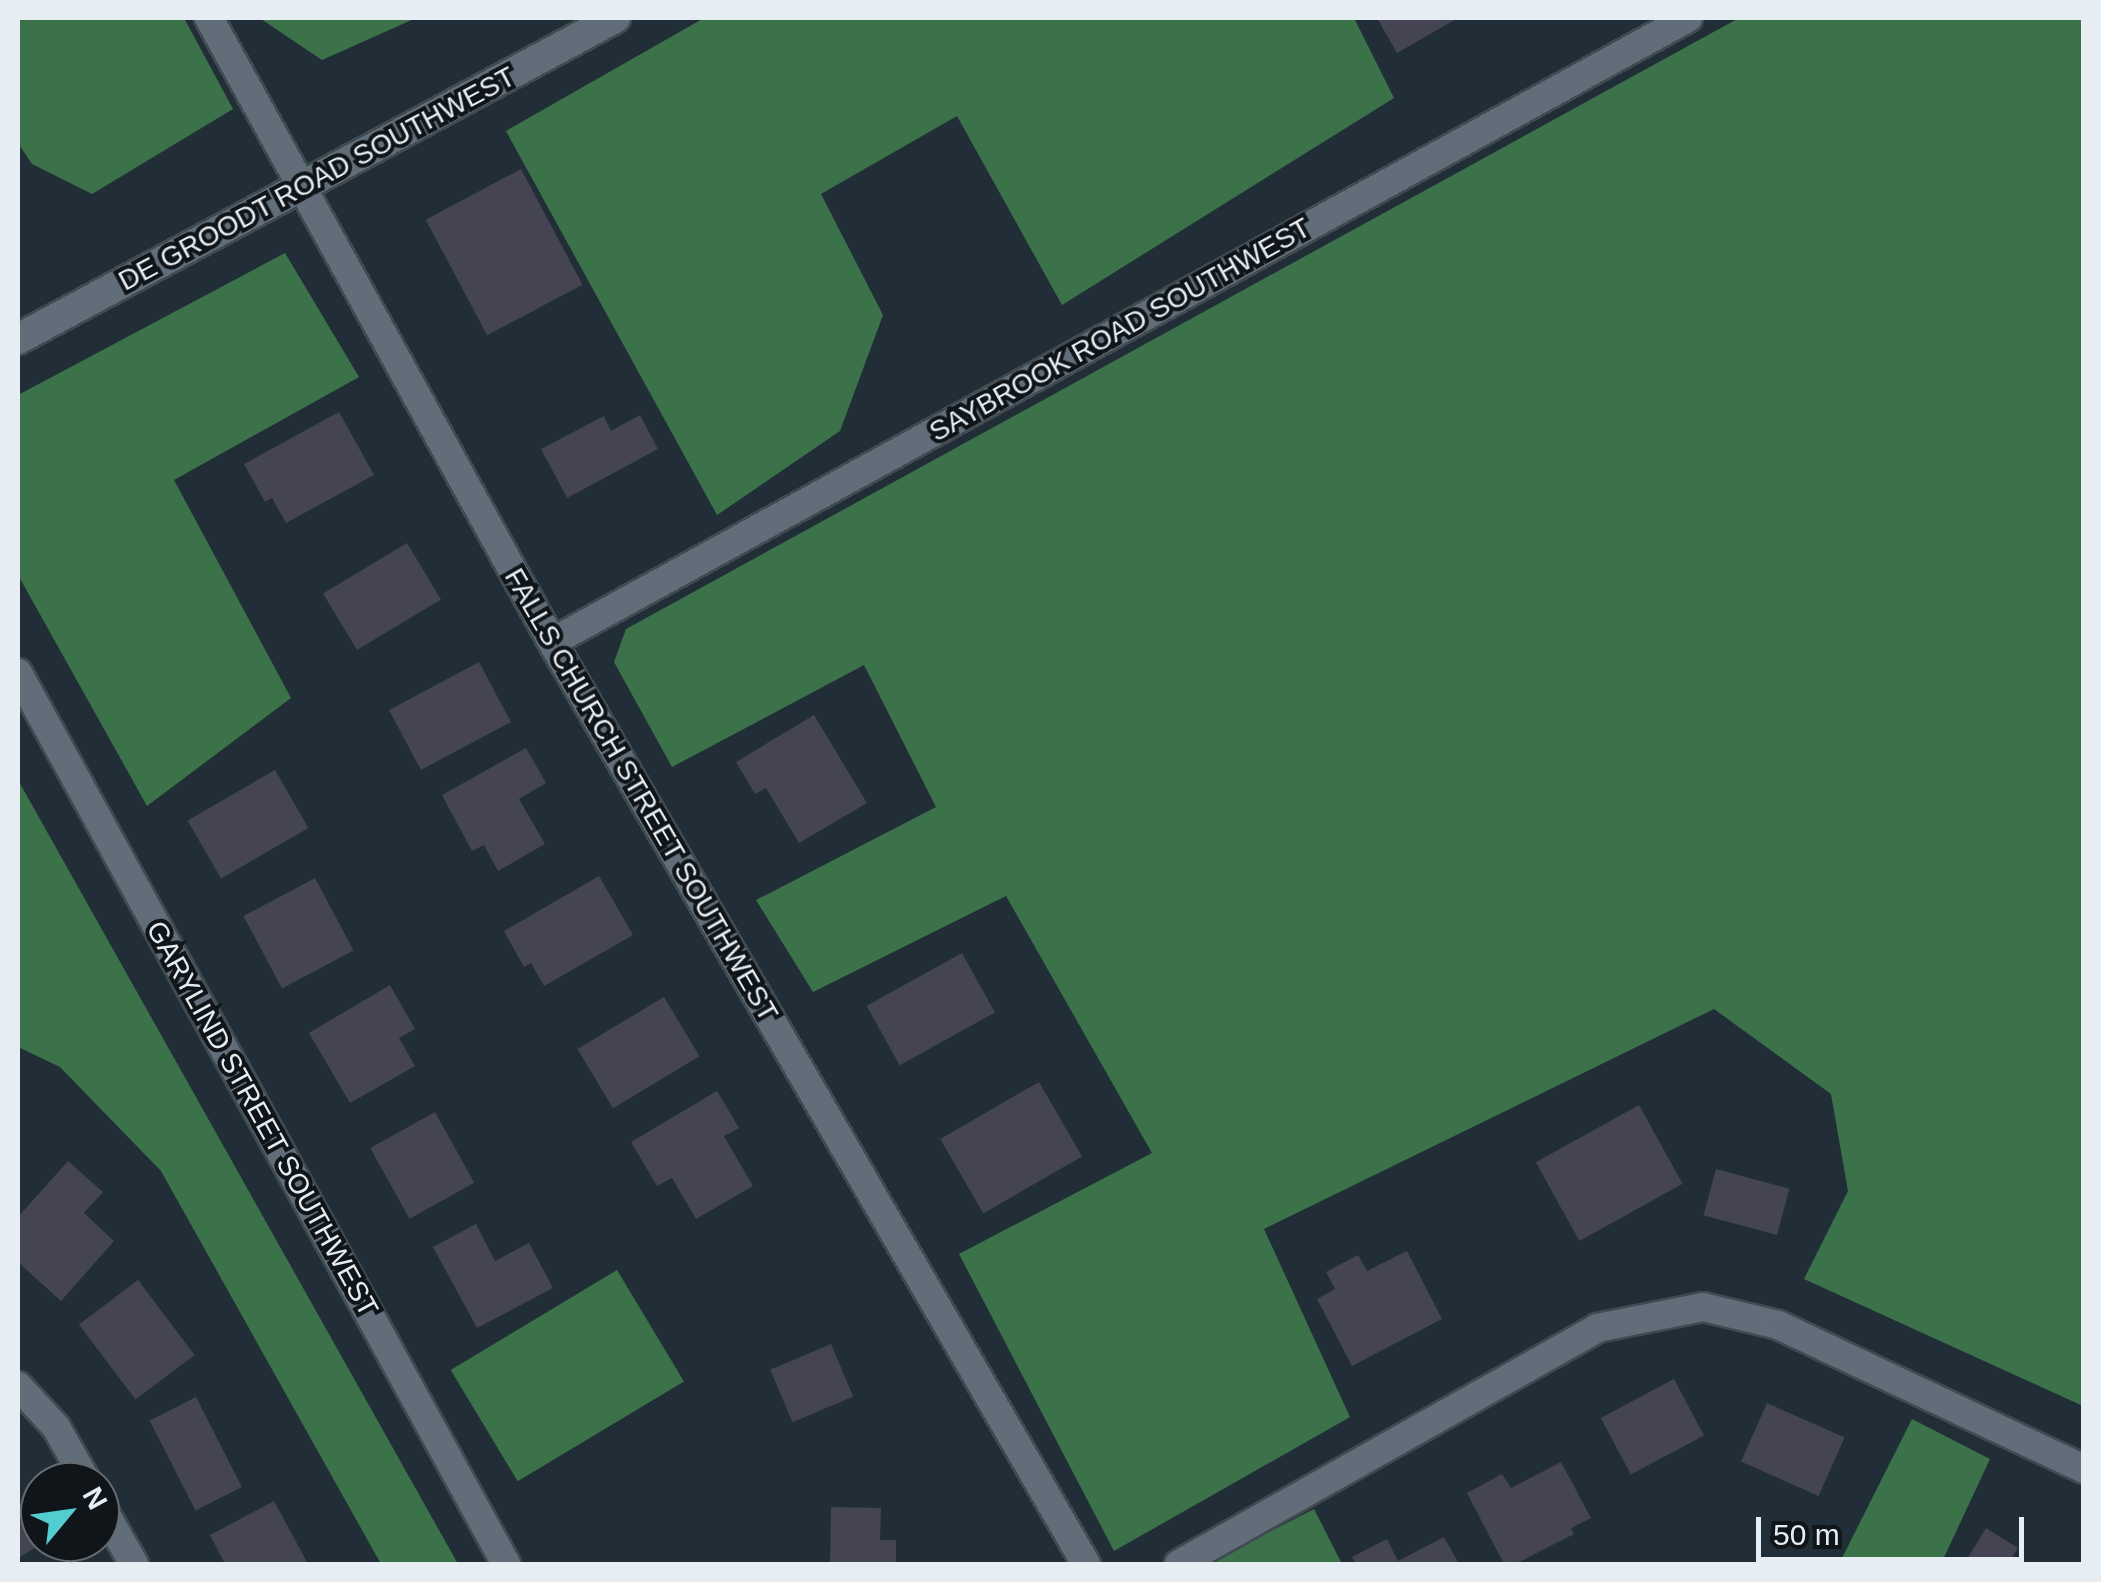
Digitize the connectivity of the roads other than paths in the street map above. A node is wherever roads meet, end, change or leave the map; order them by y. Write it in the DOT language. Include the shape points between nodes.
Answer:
graph roads {
  1 [pos="209,18"];
  2 [pos="615,18"];
  3 [pos="1688,18"];
  4 [pos="301,190"];
  5 [pos="18,339"];
  6 [pos="552,642"];
  7 [pos="18,672"];
  8 [pos="18,1386"];
  9 [pos="76,1462"];
  10 [pos="2084,1468"];
  11 [pos="120,1539"];
  12 [pos="134,1564"];
  13 [pos="506,1564"];
  14 [pos="1086,1564"];
  15 [pos="1179,1564"];
  1 -- 4 [label="street, FALLS CHURCH STREET SOUTHWEST"];
  2 -- 4 [label="street, DE GROODT ROAD SOUTHWEST"];
  3 -- 6 [label="street, SAYBROOK ROAD SOUTHWEST"];
  4 -- 5 [label="street, DE GROODT ROAD SOUTHWEST"];
  4 -- 6 [label="street, FALLS CHURCH STREET SOUTHWEST"];
  6 -- 14 [label="street, FALLS CHURCH STREET SOUTHWEST"];
  7 -- 13 [label="street, GARYLIND STREET SOUTHWEST"];
  8 -- 9 [label="street" via="56,1427"];
  10 -- 15 [label="street" via="1778,1325 1704,1307 1597,1328"];
  11 -- 12 [label="street"];
}
